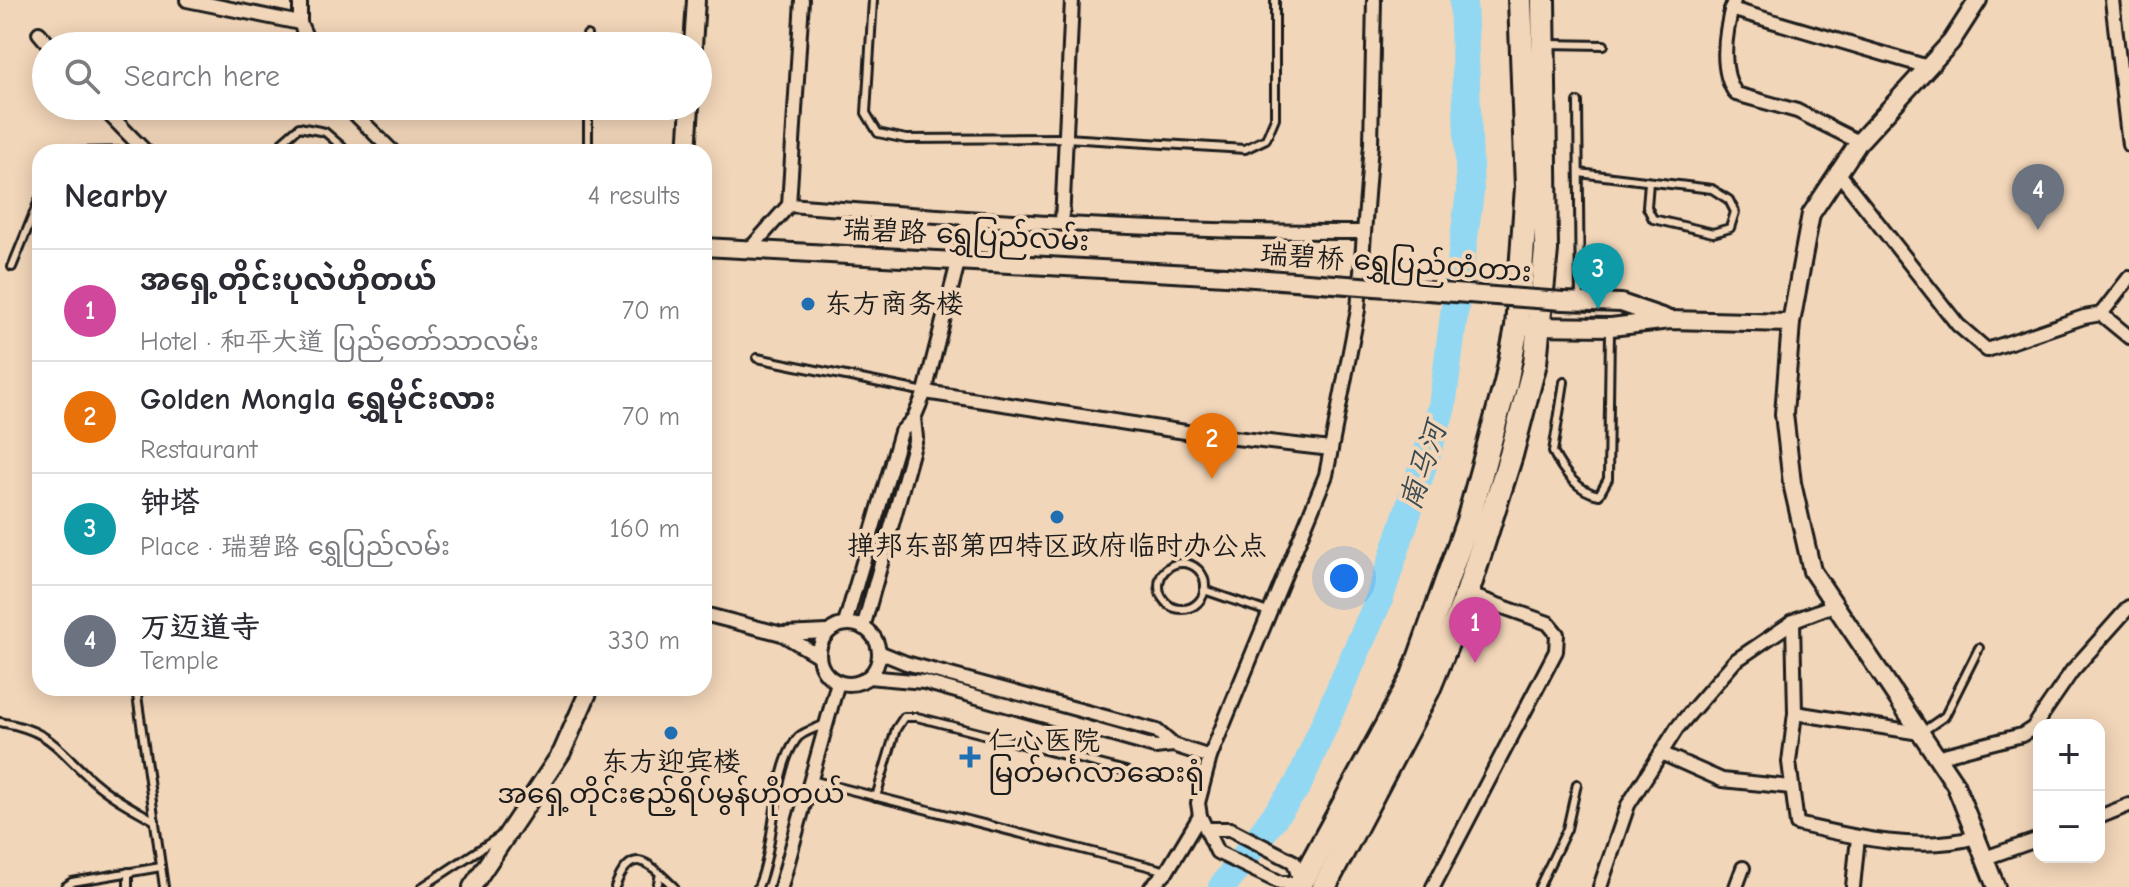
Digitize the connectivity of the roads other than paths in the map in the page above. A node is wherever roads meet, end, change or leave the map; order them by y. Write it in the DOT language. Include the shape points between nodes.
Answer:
graph roads {
  1 [pos="187,0"];
  2 [pos="300,0"];
  3 [pos="696,0"];
  4 [pos="802,0"];
  5 [pos="873,0"];
  6 [pos="1072,0"];
  7 [pos="1275,0"];
  8 [pos="1374,0"];
  9 [pos="1520,0"];
  10 [pos="1543,0"];
  11 [pos="1978,0"];
  12 [pos="2112,0"];
  13 [pos="1732,5"];
  14 [pos="300,23"];
  15 [pos="304,32"];
  16 [pos="694,32"];
  17 [pos="1544,44"];
  18 [pos="1604,45"];
  19 [pos="1928,67"];
  20 [pos="1578,102"];
  21 [pos="115,120"];
  22 [pos="361,120"];
  23 [pos="588,120"];
  24 [pos="689,120"];
  25 [pos="1066,138"];
  26 [pos="1859,142"];
  27 [pos="139,144"];
  28 [pos="282,144"];
  29 [pos="339,144"];
  30 [pos="385,144"];
  31 [pos="588,144"];
  32 [pos="688,144"];
  33 [pos="2129,145"];
  34 [pos="1837,171"];
  35 [pos="1579,173"];
  36 [pos="1649,182"];
  37 [pos="789,205"];
  38 [pos="32,218"];
  39 [pos="969,219"];
  40 [pos="1062,223"];
  41 [pos="1363,232"];
  42 [pos="712,247"];
  43 [pos="750,249"];
  44 [pos="958,260"];
  45 [pos="12,267"];
  46 [pos="1226,276"];
  47 [pos="2129,278"];
  48 [pos="1571,301"];
  49 [pos="2101,314"];
  50 [pos="1670,320"];
  51 [pos="1791,323"];
  52 [pos="1541,326"];
  53 [pos="1517,327"];
  54 [pos="1611,327"];
  55 [pos="2129,337"];
  56 [pos="757,358"];
  57 [pos="1564,382"];
  58 [pos="925,392"];
  59 [pos="914,418"];
  60 [pos="1331,449"];
  61 [pos="1204,590"];
  62 [pos="1467,594"];
  63 [pos="1834,605"];
  64 [pos="2129,607"];
  65 [pos="1271,613"];
  66 [pos="712,616"];
  67 [pos="1793,621"];
  68 [pos="845,624"];
  69 [pos="863,628"];
  70 [pos="828,632"];
  71 [pos="782,634"];
  72 [pos="1979,648"];
  73 [pos="879,652"];
  74 [pos="819,656"];
  75 [pos="868,677"];
  76 [pos="838,682"];
  77 [pos="137,696"];
  78 [pos="586,696"];
  79 [pos="1795,713"];
  80 [pos="0,722"];
  81 [pos="827,724"];
  82 [pos="1920,733"];
  83 [pos="1173,745"];
  84 [pos="1661,753"];
  85 [pos="1210,757"];
  86 [pos="1936,757"];
  87 [pos="1126,771"];
  88 [pos="811,780"];
  89 [pos="1577,784"];
  90 [pos="1791,787"];
  91 [pos="876,797"];
  92 [pos="2129,805"];
  93 [pos="2105,815"];
  94 [pos="1200,816"];
  95 [pos="155,821"];
  96 [pos="513,827"];
  97 [pos="1209,829"];
  98 [pos="1858,837"];
  99 [pos="1976,837"];
  100 [pos="2033,841"];
  101 [pos="1985,858"];
  102 [pos="161,867"];
  103 [pos="1743,868"];
  104 [pos="1167,871"];
  105 [pos="128,872"];
  106 [pos="660,874"];
  107 [pos="1296,880"];
  108 [pos="783,886"];
  109 [pos="65,887"];
  110 [pos="128,887"];
  111 [pos="164,887"];
  112 [pos="422,887"];
  113 [pos="472,887"];
  114 [pos="615,887"];
  115 [pos="657,887"];
  116 [pos="674,887"];
  117 [pos="758,887"];
  118 [pos="1151,887"];
  119 [pos="1324,887"];
  120 [pos="1433,887"];
  121 [pos="1539,887"];
  122 [pos="1600,887"];
  123 [pos="1736,887"];
  124 [pos="1853,887"];
  125 [pos="1996,887"];
  1 -- 14 [label="street"];
  2 -- 14 [label="street"];
  3 -- 16 [label="street"];
  4 -- 37 [label="street"];
  5 -- 25 [label="lane" via="866,113 878,133 906,139"];
  6 -- 25 [label="street"];
  7 -- 25 [label="lane" via="1275,118 1266,139 1245,149"];
  8 -- 41 [label="street"];
  9 -- 53 [label="highway" via="1527,187"];
  10 -- 17 [label="highway"];
  11 -- 19 [label="street"];
  12 -- 33 [label="street"];
  13 -- 19 [label="street"];
  13 -- 26 [label="street" via="1726,67 1736,94 1797,111"];
  14 -- 15 [label="street"];
  17 -- 18 [label="lane"];
  17 -- 52 [label="highway" via="1546,250"];
  19 -- 26 [label="street"];
  20 -- 35 [label="lane"];
  21 -- 27 [label="street"];
  22 -- 30 [label="street"];
  23 -- 31 [label="lane"];
  24 -- 32 [label="street"];
  25 -- 40 [label="street"];
  26 -- 34 [label="street"];
  28 -- 29 [label="lane" via="299,127 325,132"];
  34 -- 49 [label="street" via="1958,325 1987,350"];
  34 -- 51 [label="street" via="1811,214"];
  35 -- 36 [label="lane"];
  35 -- 48 [label="lane"];
  36 -- 36 [label="lane" via="1712,189 1729,200 1735,212 1730,228 1713,233 1653,219 1647,207"];
  37 -- 39 [label="street"];
  37 -- 43 [label="street"];
  38 -- 45 [label="lane"];
  39 -- 40 [label="street"];
  39 -- 44 [label="street"];
  40 -- 41 [label="street"];
  41 -- 60 [label="street" via="1358,310"];
  42 -- 43 [label="street, 瑞碧路 ရွှေပြည်လမ်း"];
  43 -- 44 [label="street, 瑞碧路 ရွှေပြည်လမ်း"];
  44 -- 46 [label="street, 瑞碧路 ရွှေပြည်လမ်း"];
  44 -- 58 [label="street"];
  46 -- 48 [label="street, 瑞碧桥 ရွှေပြည်တံတား, bridge"];
  47 -- 49 [label="street"];
  48 -- 50 [label="street" via="1621,303"];
  49 -- 55 [label="street"];
  50 -- 51 [label="street"];
  50 -- 54 [label="street"];
  51 -- 63 [label="street" via="1784,414 1792,483 1812,571"];
  52 -- 53 [label="street"];
  52 -- 54 [label="street"];
  52 -- 62 [label="highway" via="1511,455"];
  53 -- 107 [label="highway" via="1468,521 1412,679"];
  54 -- 57 [label="lane" via="1608,479 1599,495 1579,485 1553,452"];
  56 -- 58 [label="lane"];
  58 -- 59 [label="street"];
  58 -- 60 [label="street"];
  59 -- 68 [label="street" via="901,432"];
  59 -- 69 [label="street" via="916,438"];
  60 -- 65 [label="street" via="1326,475"];
  61 -- 61 [label="lane" via="1201,574 1187,564 1170,567 1160,581 1162,599 1177,609 1194,606"];
  61 -- 65 [label="lane"];
  62 -- 119 [label="highway" via="1428,690"];
  62 -- 120 [label="street" via="1548,623 1557,634 1556,651"];
  63 -- 67 [label="street"];
  63 -- 82 [label="street"];
  64 -- 86 [label="street" via="2072,671 2033,728"];
  65 -- 85 [label="street"];
  66 -- 71 [label="street"];
  67 -- 79 [label="street"];
  67 -- 84 [label="street" via="1735,661"];
  68 -- 69 [label="street"];
  68 -- 70 [label="street"];
  69 -- 73 [label="street"];
  70 -- 71 [label="street"];
  70 -- 74 [label="street"];
  71 -- 74 [label="street"];
  72 -- 82 [label="lane" via="1945,716"];
  73 -- 75 [label="street"];
  73 -- 83 [label="street" via="1157,731"];
  74 -- 76 [label="street" via="825,672"];
  75 -- 76 [label="street"];
  75 -- 83 [label="street" via="924,682 1155,747"];
  76 -- 81 [label="street"];
  77 -- 95 [label="lane"];
  78 -- 96 [label="street" via="562,752"];
  79 -- 82 [label="street"];
  79 -- 90 [label="street"];
  80 -- 95 [label="lane" via="30,727 115,798"];
  81 -- 88 [label="street"];
  81 -- 117 [label="lane" via="797,737 786,759 767,866"];
  82 -- 86 [label="street"];
  83 -- 85 [label="street"];
  84 -- 90 [label="street" via="1722,780"];
  84 -- 122 [label="street" via="1628,805"];
  85 -- 94 [label="street"];
  86 -- 99 [label="street" via="1955,784"];
  87 -- 91 [label="lane" via="904,717"];
  88 -- 91 [label="lane"];
  88 -- 108 [label="street"];
  89 -- 121 [label="lane" via="1567,829"];
  90 -- 98 [label="street" via="1797,824"];
  91 -- 104 [label="lane"];
  92 -- 93 [label="street"];
  94 -- 97 [label="street"];
  94 -- 104 [label="street"];
  95 -- 102 [label="lane"];
  96 -- 112 [label="lane"];
  96 -- 113 [label="street"];
  97 -- 107 [label="street" via="1230,829"];
  97 -- 107 [label="street" via="1217,852"];
  98 -- 99 [label="street"];
  98 -- 124 [label="street"];
  99 -- 101 [label="street"];
  100 -- 101 [label="street"];
  101 -- 125 [label="street"];
  102 -- 105 [label="lane"];
  102 -- 111 [label="lane"];
  103 -- 123 [label="street"];
  104 -- 118 [label="street"];
  105 -- 109 [label="lane"];
  105 -- 110 [label="lane"];
  106 -- 114 [label="lane" via="634,859"];
  106 -- 115 [label="lane"];
  106 -- 116 [label="lane"];
}
